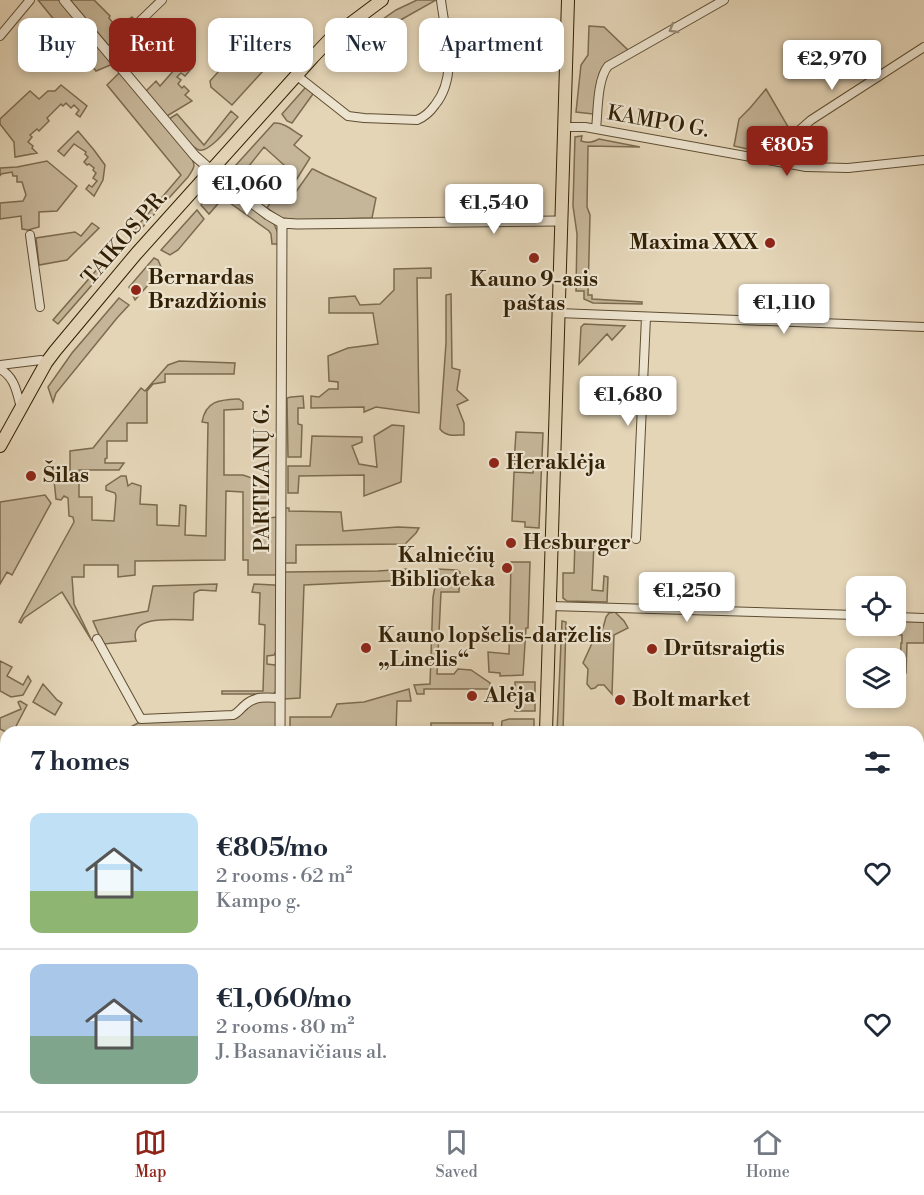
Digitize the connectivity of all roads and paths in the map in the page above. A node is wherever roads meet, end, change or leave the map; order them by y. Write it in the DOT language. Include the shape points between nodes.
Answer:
graph roads {
  1 [pos="30,0"];
  2 [pos="64,0"];
  3 [pos="162,0"];
  4 [pos="382,0"];
  5 [pos="441,0"];
  6 [pos="568,0"];
  7 [pos="724,0"];
  8 [pos="0,36"];
  9 [pos="924,47"];
  10 [pos="108,52"];
  11 [pos="296,75"];
  12 [pos="564,126"];
  13 [pos="596,129"];
  14 [pos="924,160"];
  15 [pos="772,161"];
  16 [pos="210,170"];
  17 [pos="560,221"];
  18 [pos="282,223"];
  19 [pos="30,235"];
  20 [pos="40,307"];
  21 [pos="558,313"];
  22 [pos="646,316"];
  23 [pos="924,327"];
  24 [pos="46,363"];
  25 [pos="0,364"];
  26 [pos="0,369"];
  27 [pos="21,408"];
  28 [pos="0,446"];
  29 [pos="636,539"];
  30 [pos="550,606"];
  31 [pos="846,615"];
  32 [pos="906,617"];
  33 [pos="924,618"];
  34 [pos="97,639"];
  35 [pos="280,698"];
  36 [pos="280,726"];
  37 [pos="546,726"];
  1 -- 8 [label="street"];
  2 -- 10 [label="street"];
  3 -- 10 [label="street"];
  4 -- 11 [label="main road, TAIKOS PR." via="331,38"];
  5 -- 11 [label="street" via="448,76 442,96 421,118 348,116"];
  6 -- 12 [label="main road"];
  7 -- 13 [label="street, one-way" via="608,66 601,80"];
  9 -- 15 [label="street" via="811,120 777,150"];
  10 -- 16 [label="street"];
  11 -- 16 [label="main road, TAIKOS PR."];
  12 -- 13 [label="street, KAMPO G."];
  12 -- 17 [label="main road"];
  13 -- 15 [label="street, KAMPO G."];
  14 -- 15 [label="street, KAMPO G." via="848,168"];
  16 -- 18 [label="street"];
  16 -- 24 [label="main road, TAIKOS PR."];
  17 -- 18 [label="street"];
  17 -- 21 [label="main road"];
  18 -- 35 [label="street, PARTIZANŲ G."];
  19 -- 20 [label="street"];
  21 -- 22 [label="street"];
  21 -- 30 [label="main road"];
  22 -- 23 [label="street"];
  22 -- 29 [label="street"];
  24 -- 25 [label="street" via="41,360"];
  24 -- 27 [label="main road, TAIKOS PR."];
  26 -- 27 [label="street" via="14,384"];
  27 -- 28 [label="main road, TAIKOS PR."];
  30 -- 31 [label="street"];
  30 -- 37 [label="main road"];
  32 -- 33 [label="street"];
  34 -- 35 [label="street" via="141,719 233,715 257,698"];
  35 -- 36 [label="street, PARTIZANŲ G."];
}
